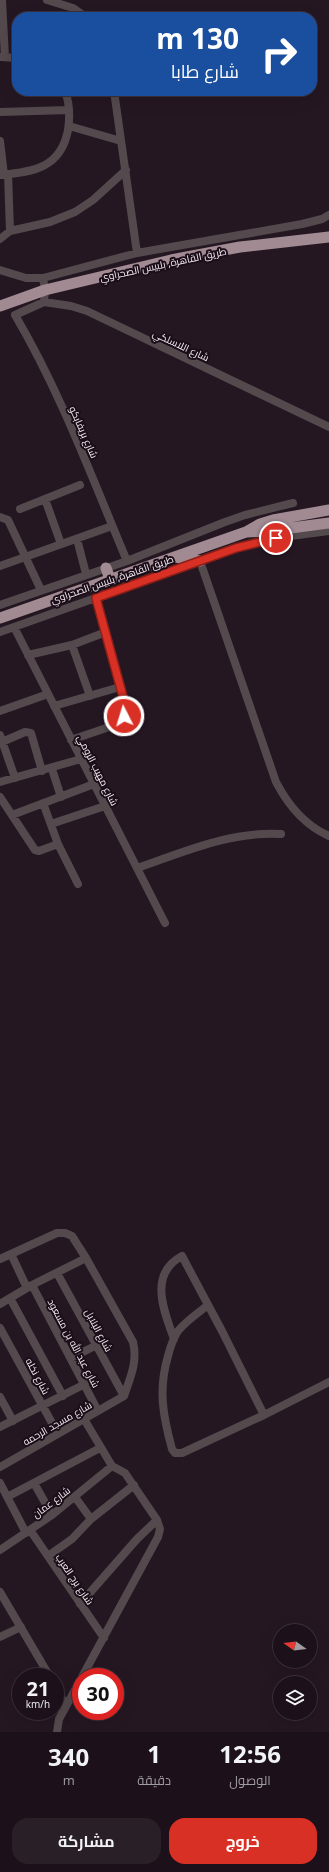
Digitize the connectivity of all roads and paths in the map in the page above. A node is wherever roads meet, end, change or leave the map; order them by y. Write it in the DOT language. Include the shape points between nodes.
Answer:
graph roads {
  1 [pos="2,0"];
  2 [pos="47,0"];
  3 [pos="79,12"];
  4 [pos="2,57"];
  5 [pos="12,58"];
  6 [pos="66,96"];
  7 [pos="115,96"];
  8 [pos="69,110"];
  9 [pos="0,112"];
  10 [pos="68,126"];
  11 [pos="0,141"];
  12 [pos="121,141"];
  13 [pos="126,170"];
  14 [pos="4,174"];
  15 [pos="329,215"];
  16 [pos="329,228"];
  17 [pos="10,231"];
  18 [pos="329,237"];
  19 [pos="0,239"];
  20 [pos="304,239"];
  21 [pos="137,253"];
  22 [pos="0,270"];
  23 [pos="43,278"];
  24 [pos="44,296"];
  25 [pos="0,306"];
  26 [pos="329,427"];
  27 [pos="80,485"];
  28 [pos="45,499"];
  29 [pos="293,503"];
  30 [pos="20,509"];
  31 [pos="329,510"];
  32 [pos="0,517"];
  33 [pos="329,523"];
  34 [pos="112,526"];
  35 [pos="329,531"];
  36 [pos="246,532"];
  37 [pos="77,539"];
  38 [pos="62,544"];
  39 [pos="175,556"];
  40 [pos="26,557"];
  41 [pos="127,561"];
  42 [pos="200,561"];
  43 [pos="0,566"];
  44 [pos="106,568"];
  45 [pos="86,574"];
  46 [pos="110,579"];
  47 [pos="41,590"];
  48 [pos="96,598"];
  49 [pos="0,605"];
  50 [pos="0,618"];
  51 [pos="14,627"];
  52 [pos="0,632"];
  53 [pos="106,632"];
  54 [pos="72,645"];
  55 [pos="28,655"];
  56 [pos="120,687"];
  57 [pos="48,694"];
  58 [pos="90,696"];
  59 [pos="54,706"];
  60 [pos="0,711"];
  61 [pos="1,738"];
  62 [pos="71,740"];
  63 [pos="81,759"];
  64 [pos="52,768"];
  65 [pos="42,771"];
  66 [pos="14,778"];
  67 [pos="0,782"];
  68 [pos="94,784"];
  69 [pos="0,797"];
  70 [pos="61,797"];
  71 [pos="43,803"];
  72 [pos="105,806"];
  73 [pos="12,815"];
  74 [pos="51,824"];
  75 [pos="281,834"];
  76 [pos="329,836"];
  77 [pos="58,844"];
  78 [pos="137,868"];
  79 [pos="78,884"];
  80 [pos="166,923"];
  81 [pos="11,1254"];
  82 [pos="86,1258"];
  83 [pos="0,1259"];
  84 [pos="57,1272"];
  85 [pos="30,1287"];
  86 [pos="10,1298"];
  87 [pos="0,1304"];
  88 [pos="208,1305"];
  89 [pos="0,1328"];
  90 [pos="174,1339"];
  91 [pos="95,1346"];
  92 [pos="71,1358"];
  93 [pos="329,1376"];
  94 [pos="329,1382"];
  95 [pos="85,1384"];
  96 [pos="63,1396"];
  97 [pos="124,1396"];
  98 [pos="0,1397"];
  99 [pos="43,1407"];
  100 [pos="98,1411"];
  101 [pos="261,1414"];
  102 [pos="84,1419"];
  103 [pos="13,1421"];
  104 [pos="0,1427"];
  105 [pos="58,1434"];
  106 [pos="100,1448"];
  107 [pos="1,1465"];
  108 [pos="112,1466"];
  109 [pos="0,1483"];
  110 [pos="34,1483"];
  111 [pos="134,1486"];
  112 [pos="7,1497"];
  113 [pos="75,1497"];
  114 [pos="52,1514"];
  115 [pos="91,1519"];
  116 [pos="157,1520"];
  117 [pos="28,1532"];
  118 [pos="1,1548"];
  119 [pos="48,1556"];
  120 [pos="0,1592"];
  121 [pos="80,1604"];
  122 [pos="21,1627"];
  123 [pos="0,1637"];
  124 [pos="104,1638"];
  125 [pos="45,1668"];
  126 [pos="88,1668"];
  127 [pos="72,1696"];
  128 [pos="64,1702"];
  129 [pos="66,1706"];
  130 [pos="54,1731"];
  1 -- 4 [label="street"];
  2 -- 3 [label="street"];
  4 -- 5 [label="street"];
  6 -- 8 [label="street"];
  7 -- 12 [label="street"];
  8 -- 9 [label="street"];
  8 -- 10 [label="street"];
  10 -- 12 [label="street"];
  10 -- 14 [label="street" via="66,143 60,154 50,162 37,169"];
  11 -- 14 [label="street"];
  12 -- 13 [label="street"];
  13 -- 17 [label="street" via="93,200 75,212 50,222"];
  13 -- 21 [label="street"];
  14 -- 17 [label="street"];
  15 -- 21 [label="street" via="302,224"];
  16 -- 20 [label="highway"];
  17 -- 19 [label="street"];
  18 -- 20 [label="highway, طريق القاهرة, بلبيس الصحراوي"];
  20 -- 24 [label="highway, طريق القاهرة, بلبيس الصحراوي" via="171,260"];
  21 -- 23 [label="street"];
  22 -- 23 [label="street" via="26,278"];
  23 -- 24 [label="street"];
  24 -- 25 [label="highway, طريق القاهرة, بلبيس الصحراوي"];
  24 -- 26 [label="street, شارع اللاسلكي" via="87,311"];
  24 -- 34 [label="street, شارع بريفابكو" via="15,315 50,382"];
  27 -- 28 [label="street"];
  28 -- 30 [label="street"];
  28 -- 38 [label="street"];
  29 -- 41 [label="street" via="218,524"];
  31 -- 36 [label="highway" via="273,520"];
  32 -- 40 [label="street" via="8,520"];
  33 -- 36 [label="highway"];
  34 -- 37 [label="street"];
  34 -- 41 [label="street, شارع بريفابكو"];
  35 -- 42 [label="street" via="276,538 236,548"];
  36 -- 39 [label="highway, طريق القاهرة, بلبيس الصحراوي"];
  37 -- 38 [label="street"];
  37 -- 45 [label="street"];
  38 -- 40 [label="street"];
  39 -- 42 [label="highway"];
  39 -- 46 [label="highway, طريق القاهرة, بلبيس الصحراوي"];
  40 -- 43 [label="street"];
  40 -- 47 [label="street"];
  41 -- 44 [label="street"];
  42 -- 48 [label="street"];
  42 -- 76 [label="street" via="276,782 298,814"];
  44 -- 45 [label="street"];
  44 -- 46 [label="highway"];
  45 -- 47 [label="street"];
  46 -- 50 [label="highway, طريق القاهرة, بلبيس الصحراوي"];
  47 -- 49 [label="street"];
  48 -- 51 [label="street"];
  48 -- 53 [label="street"];
  51 -- 52 [label="street"];
  51 -- 55 [label="street, شارع مهيب الرومي"];
  53 -- 54 [label="street"];
  53 -- 56 [label="street"];
  54 -- 55 [label="street"];
  54 -- 58 [label="street"];
  55 -- 57 [label="street, شارع مهيب الرومي"];
  56 -- 58 [label="street"];
  56 -- 62 [label="street" via="126,711 122,720 118,724"];
  57 -- 59 [label="street, شارع مهيب الرومي"];
  57 -- 60 [label="street"];
  58 -- 59 [label="street"];
  59 -- 62 [label="street, شارع مهيب الرومي"];
  61 -- 65 [label="street" via="31,733"];
  61 -- 66 [label="street"];
  62 -- 63 [label="street, شارع مهيب الرومي"];
  63 -- 64 [label="street"];
  63 -- 68 [label="street, شارع مهيب الرومي"];
  64 -- 65 [label="street"];
  64 -- 70 [label="street"];
  65 -- 66 [label="street"];
  66 -- 67 [label="street"];
  68 -- 70 [label="street"];
  68 -- 72 [label="street, شارع مهيب الرومي"];
  69 -- 73 [label="street"];
  70 -- 71 [label="street"];
  71 -- 73 [label="street"];
  71 -- 74 [label="street"];
  72 -- 74 [label="street"];
  72 -- 78 [label="street, شارع مهيب الرومي"];
  73 -- 77 [label="street" via="35,850"];
  74 -- 77 [label="street"];
  75 -- 78 [label="street" via="258,833 228,838"];
  77 -- 79 [label="street"];
  78 -- 80 [label="street, شارع مهيب الرومي"];
  81 -- 82 [label="street" via="57,1233 65,1232 72,1236"];
  81 -- 83 [label="street"];
  81 -- 85 [label="street, شارع عبد الله بن مسعود"];
  82 -- 84 [label="street"];
  82 -- 97 [label="street" via="133,1342 135,1362"];
  84 -- 85 [label="street"];
  84 -- 91 [label="street, شارع البلابل"];
  85 -- 86 [label="street"];
  85 -- 92 [label="street, شارع عبد الله بن مسعود"];
  86 -- 87 [label="street"];
  86 -- 96 [label="street"];
  88 -- 90 [label="street" via="182,1327"];
  88 -- 90 [label="street" via="182,1256 172,1261 165,1272 161,1295"];
  88 -- 101 [label="street"];
  89 -- 99 [label="street, شارع نخله"];
  90 -- 101 [label="street" via="164,1368 162,1386 164,1417 174,1452 182,1453"];
  91 -- 92 [label="street"];
  91 -- 97 [label="street, شارع البلابل"];
  92 -- 95 [label="street, شارع عبد الله بن مسعود"];
  93 -- 101 [label="street"];
  94 -- 101 [label="street"];
  95 -- 96 [label="street"];
  95 -- 100 [label="street, شارع عبد الله بن مسعود"];
  96 -- 99 [label="street"];
  97 -- 100 [label="street, شارع مسجد الرحمه"];
  98 -- 103 [label="street"];
  99 -- 103 [label="street"];
  99 -- 105 [label="street, شارع نخله"];
  100 -- 102 [label="street, شارع مسجد الرحمه"];
  102 -- 105 [label="street, شارع مسجد الرحمه"];
  102 -- 106 [label="street"];
  103 -- 104 [label="street"];
  105 -- 107 [label="street, شارع مسجد الرحمه"];
  106 -- 108 [label="street"];
  106 -- 110 [label="street"];
  108 -- 111 [label="street" via="125,1473"];
  108 -- 113 [label="street, شارع عمان"];
  109 -- 112 [label="street, شارع برج العرب"];
  110 -- 112 [label="street"];
  110 -- 114 [label="street"];
  111 -- 115 [label="street"];
  111 -- 116 [label="street"];
  112 -- 117 [label="street, شارع برج العرب"];
  113 -- 114 [label="street, شارع عمان"];
  113 -- 115 [label="street"];
  114 -- 117 [label="street, شارع عمان"];
  115 -- 119 [label="street" via="72,1540"];
  116 -- 121 [label="street"];
  116 -- 124 [label="street" via="160,1529 158,1537"];
  117 -- 118 [label="street, شارع عمان"];
  117 -- 119 [label="street, شارع برج العرب"];
  119 -- 121 [label="street, شارع برج العرب"];
  120 -- 122 [label="street"];
  121 -- 124 [label="street, شارع برج العرب"];
  122 -- 123 [label="street"];
  122 -- 125 [label="street"];
  124 -- 126 [label="street"];
  127 -- 129 [label="street"];
  128 -- 129 [label="street"];
  129 -- 130 [label="street"];
}
